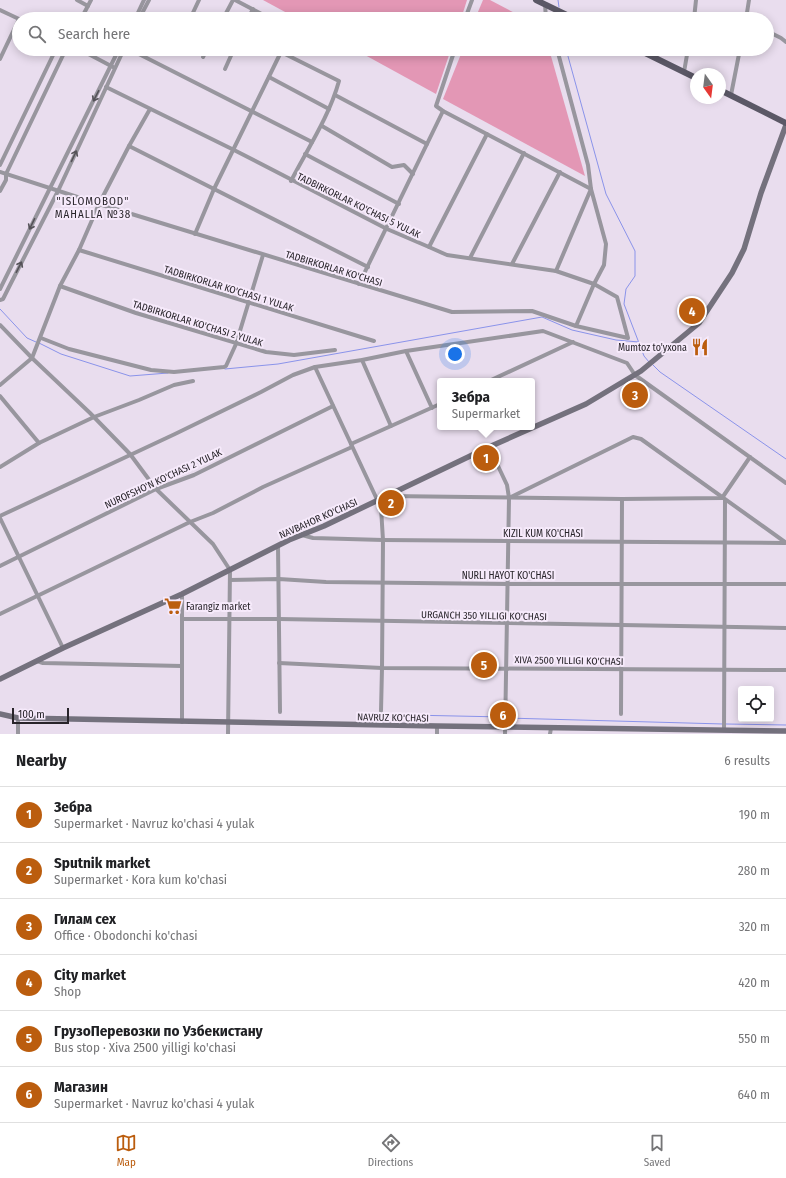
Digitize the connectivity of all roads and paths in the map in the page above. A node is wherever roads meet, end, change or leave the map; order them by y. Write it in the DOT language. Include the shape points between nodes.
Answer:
graph roads {
  1 [pos="76,0"];
  2 [pos="91,0"];
  3 [pos="144,0"];
  4 [pos="149,0"];
  5 [pos="199,0"];
  6 [pos="234,0"];
  7 [pos="472,0"];
  8 [pos="536,0"];
  9 [pos="696,0"];
  10 [pos="749,0"];
  11 [pos="545,4"];
  12 [pos="88,6"];
  13 [pos="253,9"];
  14 [pos="0,10"];
  15 [pos="85,12"];
  16 [pos="138,12"];
  17 [pos="143,12"];
  18 [pos="193,12"];
  19 [pos="227,12"];
  20 [pos="252,12"];
  21 [pos="258,12"];
  22 [pos="468,12"];
  23 [pos="546,12"];
  24 [pos="561,12"];
  25 [pos="695,12"];
  26 [pos="747,12"];
  27 [pos="12,16"];
  28 [pos="12,34"];
  29 [pos="774,35"];
  30 [pos="786,42"];
  31 [pos="53,56"];
  32 [pos="63,56"];
  33 [pos="93,56"];
  34 [pos="117,56"];
  35 [pos="120,56"];
  36 [pos="143,56"];
  37 [pos="231,56"];
  38 [pos="279,56"];
  39 [pos="289,56"];
  40 [pos="453,56"];
  41 [pos="559,56"];
  42 [pos="651,56"];
  43 [pos="687,56"];
  44 [pos="739,56"];
  45 [pos="0,59"];
  46 [pos="113,67"];
  47 [pos="225,70"];
  48 [pos="684,72"];
  49 [pos="690,75"];
  50 [pos="269,76"];
  51 [pos="106,87"];
  52 [pos="726,93"];
  53 [pos="335,95"];
  54 [pos="731,96"];
  55 [pos="150,109"];
  56 [pos="329,109"];
  57 [pos="442,111"];
  58 [pos="252,112"];
  59 [pos="786,124"];
  60 [pos="322,126"];
  61 [pos="487,134"];
  62 [pos="312,142"];
  63 [pos="427,144"];
  64 [pos="129,146"];
  65 [pos="234,150"];
  66 [pos="524,153"];
  67 [pos="305,154"];
  68 [pos="0,165"];
  69 [pos="0,172"];
  70 [pos="560,172"];
  71 [pos="6,174"];
  72 [pos="414,174"];
  73 [pos="291,181"];
  74 [pos="49,189"];
  75 [pos="214,189"];
  76 [pos="591,189"];
  77 [pos="0,191"];
  78 [pos="58,192"];
  79 [pos="99,204"];
  80 [pos="399,204"];
  81 [pos="40,207"];
  82 [pos="48,210"];
  83 [pos="387,229"];
  84 [pos="195,234"];
  85 [pos="429,247"];
  86 [pos="79,250"];
  87 [pos="263,255"];
  88 [pos="470,258"];
  89 [pos="512,264"];
  90 [pos="368,267"];
  91 [pos="556,271"];
  92 [pos="359,284"];
  93 [pos="594,284"];
  94 [pos="60,286"];
  95 [pos="0,289"];
  96 [pos="618,297"];
  97 [pos="0,300"];
  98 [pos="249,303"];
  99 [pos="576,326"];
  100 [pos="1,328"];
  101 [pos="40,340"];
  102 [pos="374,341"];
  103 [pos="573,342"];
  104 [pos="236,344"];
  105 [pos="335,350"];
  106 [pos="406,351"];
  107 [pos="32,358"];
  108 [pos="362,360"];
  109 [pos="315,367"];
  110 [pos="635,375"];
  111 [pos="495,378"];
  112 [pos="193,380"];
  113 [pos="0,385"];
  114 [pos="0,396"];
  115 [pos="333,406"];
  116 [pos="437,406"];
  117 [pos="432,408"];
  118 [pos="94,417"];
  119 [pos="391,426"];
  120 [pos="535,427"];
  121 [pos="527,430"];
  122 [pos="40,443"];
  123 [pos="352,446"];
  124 [pos="489,447"];
  125 [pos="130,454"];
  126 [pos="750,457"];
  127 [pos="1,465"];
  128 [pos="786,483"];
  129 [pos="156,488"];
  130 [pos="387,496"];
  131 [pos="509,498"];
  132 [pos="622,499"];
  133 [pos="724,499"];
  134 [pos="378,501"];
  135 [pos="0,517"];
  136 [pos="190,522"];
  137 [pos="302,535"];
  138 [pos="383,540"];
  139 [pos="508,541"];
  140 [pos="622,542"];
  141 [pos="725,543"];
  142 [pos="786,543"];
  143 [pos="278,546"];
  144 [pos="19,557"];
  145 [pos="0,566"];
  146 [pos="230,570"];
  147 [pos="279,579"];
  148 [pos="230,580"];
  149 [pos="383,582"];
  150 [pos="507,584"];
  151 [pos="622,584"];
  152 [pos="724,584"];
  153 [pos="786,584"];
  154 [pos="182,594"];
  155 [pos="39,596"];
  156 [pos="0,614"];
  157 [pos="229,618"];
  158 [pos="182,619"];
  159 [pos="279,619"];
  160 [pos="383,621"];
  161 [pos="507,623"];
  162 [pos="622,625"];
  163 [pos="724,627"];
  164 [pos="786,628"];
  165 [pos="63,648"];
  166 [pos="36,660"];
  167 [pos="279,663"];
  168 [pos="182,666"];
  169 [pos="382,668"];
  170 [pos="506,668"];
  171 [pos="622,669"];
  172 [pos="724,669"];
  173 [pos="786,670"];
  174 [pos="0,679"];
  175 [pos="381,711"];
  176 [pos="280,712"];
  177 [pos="0,714"];
  178 [pos="622,714"];
  179 [pos="18,718"];
  180 [pos="182,722"];
  181 [pos="228,723"];
  182 [pos="437,726"];
  183 [pos="505,727"];
  184 [pos="724,730"];
  185 [pos="551,731"];
  186 [pos="786,731"];
  187 [pos="681,732"];
  188 [pos="18,734"];
  189 [pos="228,734"];
  190 [pos="437,734"];
  191 [pos="505,734"];
  1 -- 12 [label="street"];
  2 -- 12 [label="street"];
  3 -- 16 [label="street"];
  4 -- 17 [label="street"];
  5 -- 18 [label="street"];
  6 -- 13 [label="street"];
  6 -- 19 [label="street"];
  7 -- 22 [label="street"];
  8 -- 11 [label="main road"];
  9 -- 25 [label="street"];
  10 -- 26 [label="street"];
  11 -- 23 [label="street"];
  11 -- 24 [label="main road"];
  12 -- 15 [label="street"];
  13 -- 20 [label="street"];
  13 -- 21 [label="street"];
  14 -- 27 [label="street"];
  28 -- 45 [label="street"];
  29 -- 30 [label="street"];
  31 -- 68 [label="street"];
  32 -- 71 [label="street"];
  33 -- 46 [label="street"];
  34 -- 46 [label="street"];
  35 -- 46 [label="street"];
  36 -- 58 [label="street"];
  37 -- 47 [label="street"];
  38 -- 50 [label="street"];
  39 -- 53 [label="street" via="339,81"];
  40 -- 57 [label="street" via="436,106"];
  41 -- 76 [label="street" via="588,165"];
  42 -- 48 [label="main road"];
  43 -- 48 [label="street"];
  44 -- 54 [label="street"];
  46 -- 51 [label="street"];
  46 -- 74 [label="street, one-way"];
  48 -- 49 [label="main road"];
  50 -- 56 [label="street"];
  50 -- 58 [label="street"];
  51 -- 55 [label="street, TADBIRKORLAR KO'CHASI 5 YULAK"];
  78 -- 51 [label="street, one-way"];
  52 -- 54 [label="main road"];
  53 -- 56 [label="street"];
  53 -- 63 [label="street"];
  54 -- 59 [label="main road"];
  55 -- 64 [label="street"];
  55 -- 65 [label="street, TADBIRKORLAR KO'CHASI 5 YULAK"];
  56 -- 60 [label="street"];
  57 -- 61 [label="street"];
  57 -- 63 [label="street"];
  58 -- 62 [label="street"];
  58 -- 65 [label="street"];
  59 -- 110 [label="main road, NAVBAHOR KO'CHASI" via="744,250 732,273 699,323"];
  60 -- 62 [label="street"];
  60 -- 72 [label="street" via="392,168 404,165"];
  61 -- 66 [label="street"];
  61 -- 85 [label="street"];
  62 -- 67 [label="street"];
  63 -- 72 [label="street"];
  64 -- 75 [label="street"];
  64 -- 79 [label="street"];
  65 -- 73 [label="street, TADBIRKORLAR KO'CHASI 5 YULAK"];
  65 -- 75 [label="street"];
  66 -- 70 [label="street"];
  66 -- 88 [label="street"];
  67 -- 73 [label="street"];
  67 -- 80 [label="street"];
  69 -- 71 [label="street, TADBIRKORLAR KO'CHASI"];
  70 -- 76 [label="street"];
  70 -- 89 [label="street"];
  71 -- 74 [label="street, TADBIRKORLAR KO'CHASI"];
  71 -- 77 [label="street"];
  72 -- 80 [label="street"];
  73 -- 83 [label="street, TADBIRKORLAR KO'CHASI 5 YULAK"];
  74 -- 78 [label="street, TADBIRKORLAR KO'CHASI"];
  74 -- 81 [label="street"];
  75 -- 84 [label="street"];
  75 -- 90 [label="street"];
  76 -- 91 [label="street"];
  76 -- 93 [label="street" via="606,244 604,265"];
  78 -- 79 [label="street, TADBIRKORLAR KO'CHASI"];
  78 -- 82 [label="street"];
  79 -- 84 [label="street, TADBIRKORLAR KO'CHASI"];
  79 -- 86 [label="street"];
  80 -- 83 [label="street"];
  81 -- 82 [label="street"];
  81 -- 95 [label="street, one-way"];
  97 -- 82 [label="street, one-way" via="10,287"];
  83 -- 85 [label="street, TADBIRKORLAR KO'CHASI 5 YULAK"];
  83 -- 90 [label="street"];
  84 -- 87 [label="street, TADBIRKORLAR KO'CHASI"];
  85 -- 88 [label="street, TADBIRKORLAR KO'CHASI 5 YULAK" via="447,255"];
  86 -- 94 [label="street"];
  86 -- 98 [label="street, TADBIRKORLAR KO'CHASI 1 YULAK"];
  87 -- 92 [label="street, TADBIRKORLAR KO'CHASI"];
  87 -- 98 [label="street"];
  88 -- 89 [label="street, TADBIRKORLAR KO'CHASI 5 YULAK"];
  89 -- 91 [label="street, TADBIRKORLAR KO'CHASI 5 YULAK"];
  90 -- 92 [label="street"];
  91 -- 93 [label="street, TADBIRKORLAR KO'CHASI 5 YULAK"];
  92 -- 99 [label="street, TADBIRKORLAR KO'CHASI" via="452,312 532,311"];
  93 -- 96 [label="street, TADBIRKORLAR KO'CHASI 5 YULAK"];
  93 -- 99 [label="street"];
  94 -- 101 [label="street"];
  94 -- 104 [label="street, TADBIRKORLAR KO'CHASI 2 YULAK"];
  96 -- 99 [label="street, TADBIRKORLAR KO'CHASI" via="628,338"];
  98 -- 102 [label="street, TADBIRKORLAR KO'CHASI 1 YULAK"];
  98 -- 104 [label="street"];
  100 -- 107 [label="street"];
  101 -- 104 [label="street" via="142,368 174,372 224,367"];
  101 -- 107 [label="street"];
  103 -- 106 [label="street" via="543,332"];
  103 -- 110 [label="street" via="627,363"];
  103 -- 111 [label="street"];
  104 -- 105 [label="street, TADBIRKORLAR KO'CHASI 2 YULAK" via="266,352 294,355"];
  106 -- 108 [label="street"];
  106 -- 117 [label="street"];
  107 -- 113 [label="street"];
  107 -- 118 [label="street"];
  108 -- 109 [label="street"];
  108 -- 119 [label="street"];
  109 -- 115 [label="street"];
  109 -- 125 [label="street" via="293,375"];
  110 -- 120 [label="main road, NAVBAHOR KO'CHASI" via="586,404"];
  110 -- 126 [label="street"];
  112 -- 118 [label="street"];
  114 -- 122 [label="street"];
  115 -- 123 [label="street"];
  115 -- 129 [label="street, NUROFSHO'N KO'CHASI 2 YULAK" via="194,475"];
  116 -- 117 [label="street"];
  117 -- 119 [label="street"];
  118 -- 122 [label="street"];
  118 -- 125 [label="street"];
  119 -- 123 [label="street"];
  121 -- 124 [label="main road, NAVBAHOR KO'CHASI"];
  122 -- 127 [label="street"];
  123 -- 134 [label="street"];
  123 -- 136 [label="street"];
  124 -- 130 [label="main road, NAVBAHOR KO'CHASI"];
  124 -- 131 [label="street" via="507,485"];
  125 -- 129 [label="street"];
  125 -- 135 [label="street"];
  126 -- 128 [label="street"];
  126 -- 133 [label="street"];
  129 -- 136 [label="street"];
  129 -- 144 [label="street, NUROFSHO'N KO'CHASI 2 YULAK"];
  130 -- 131 [label="street"];
  130 -- 134 [label="main road, NAVBAHOR KO'CHASI"];
  131 -- 132 [label="street"];
  131 -- 133 [label="street" via="633,437 641,439"];
  131 -- 139 [label="street"];
  132 -- 133 [label="street"];
  132 -- 140 [label="street"];
  133 -- 141 [label="street"];
  133 -- 142 [label="street"];
  134 -- 137 [label="main road, NAVBAHOR KO'CHASI"];
  134 -- 138 [label="street" via="381,508"];
  135 -- 144 [label="street"];
  136 -- 146 [label="street" via="212,544"];
  136 -- 155 [label="street"];
  137 -- 138 [label="street, KIZIL KUM KO'CHASI" via="313,538"];
  137 -- 143 [label="main road, NAVBAHOR KO'CHASI"];
  138 -- 139 [label="street, KIZIL KUM KO'CHASI"];
  138 -- 149 [label="street"];
  139 -- 140 [label="street, KIZIL KUM KO'CHASI"];
  139 -- 150 [label="street"];
  140 -- 141 [label="street, KIZIL KUM KO'CHASI"];
  140 -- 151 [label="street"];
  141 -- 142 [label="street, KIZIL KUM KO'CHASI"];
  141 -- 152 [label="street"];
  143 -- 146 [label="main road, NAVBAHOR KO'CHASI"];
  143 -- 147 [label="street"];
  144 -- 145 [label="street, NUROFSHO'N KO'CHASI 2 YULAK"];
  144 -- 155 [label="street"];
  146 -- 148 [label="street"];
  146 -- 154 [label="main road, NAVBAHOR KO'CHASI"];
  147 -- 148 [label="street, NURLI HAYOT KO'CHASI"];
  147 -- 149 [label="street, NURLI HAYOT KO'CHASI"];
  147 -- 159 [label="street"];
  148 -- 157 [label="street"];
  149 -- 150 [label="street, NURLI HAYOT KO'CHASI"];
  149 -- 160 [label="street"];
  150 -- 151 [label="street, NURLI HAYOT KO'CHASI"];
  150 -- 161 [label="street"];
  151 -- 152 [label="street, NURLI HAYOT KO'CHASI"];
  151 -- 162 [label="street"];
  152 -- 153 [label="street, NURLI HAYOT KO'CHASI"];
  152 -- 163 [label="street"];
  154 -- 158 [label="street"];
  154 -- 165 [label="main road, NAVBAHOR KO'CHASI"];
  155 -- 156 [label="street"];
  155 -- 165 [label="street"];
  157 -- 158 [label="street, URGANCH 350 YILLIGI KO'CHASI"];
  157 -- 159 [label="street, URGANCH 350 YILLIGI KO'CHASI"];
  157 -- 181 [label="street"];
  158 -- 168 [label="street"];
  159 -- 160 [label="street, URGANCH 350 YILLIGI KO'CHASI"];
  159 -- 167 [label="street"];
  160 -- 161 [label="street, URGANCH 350 YILLIGI KO'CHASI"];
  160 -- 169 [label="street"];
  161 -- 162 [label="street, URGANCH 350 YILLIGI KO'CHASI"];
  161 -- 170 [label="street"];
  162 -- 163 [label="street, URGANCH 350 YILLIGI KO'CHASI"];
  162 -- 171 [label="street"];
  163 -- 164 [label="street, URGANCH 350 YILLIGI KO'CHASI"];
  163 -- 172 [label="street"];
  165 -- 166 [label="main road, NAVBAHOR KO'CHASI"];
  166 -- 168 [label="street" via="43,664"];
  166 -- 174 [label="main road, NAVBAHOR KO'CHASI"];
  167 -- 169 [label="street, XIVA 2500 YILLIGI KO'CHASI"];
  167 -- 176 [label="street"];
  168 -- 180 [label="street"];
  169 -- 170 [label="street, XIVA 2500 YILLIGI KO'CHASI"];
  169 -- 175 [label="street"];
  170 -- 171 [label="street, XIVA 2500 YILLIGI KO'CHASI"];
  170 -- 183 [label="street"];
  171 -- 172 [label="street, XIVA 2500 YILLIGI KO'CHASI"];
  171 -- 178 [label="street"];
  172 -- 173 [label="street, XIVA 2500 YILLIGI KO'CHASI"];
  172 -- 184 [label="street"];
  177 -- 179 [label="main road, NAVRUZ KO'CHASI"];
  179 -- 180 [label="main road, NAVRUZ KO'CHASI"];
  179 -- 188 [label="street"];
  180 -- 181 [label="main road, NAVRUZ KO'CHASI"];
  181 -- 182 [label="main road, NAVRUZ KO'CHASI"];
  181 -- 189 [label="street"];
  182 -- 183 [label="main road, NAVRUZ KO'CHASI"];
  182 -- 190 [label="street"];
  183 -- 185 [label="main road, NAVRUZ KO'CHASI"];
  183 -- 191 [label="street"];
  184 -- 186 [label="main road, NAVRUZ KO'CHASI"];
  184 -- 187 [label="main road, NAVRUZ KO'CHASI"];
  185 -- 187 [label="main road, NAVRUZ KO'CHASI"];
}
